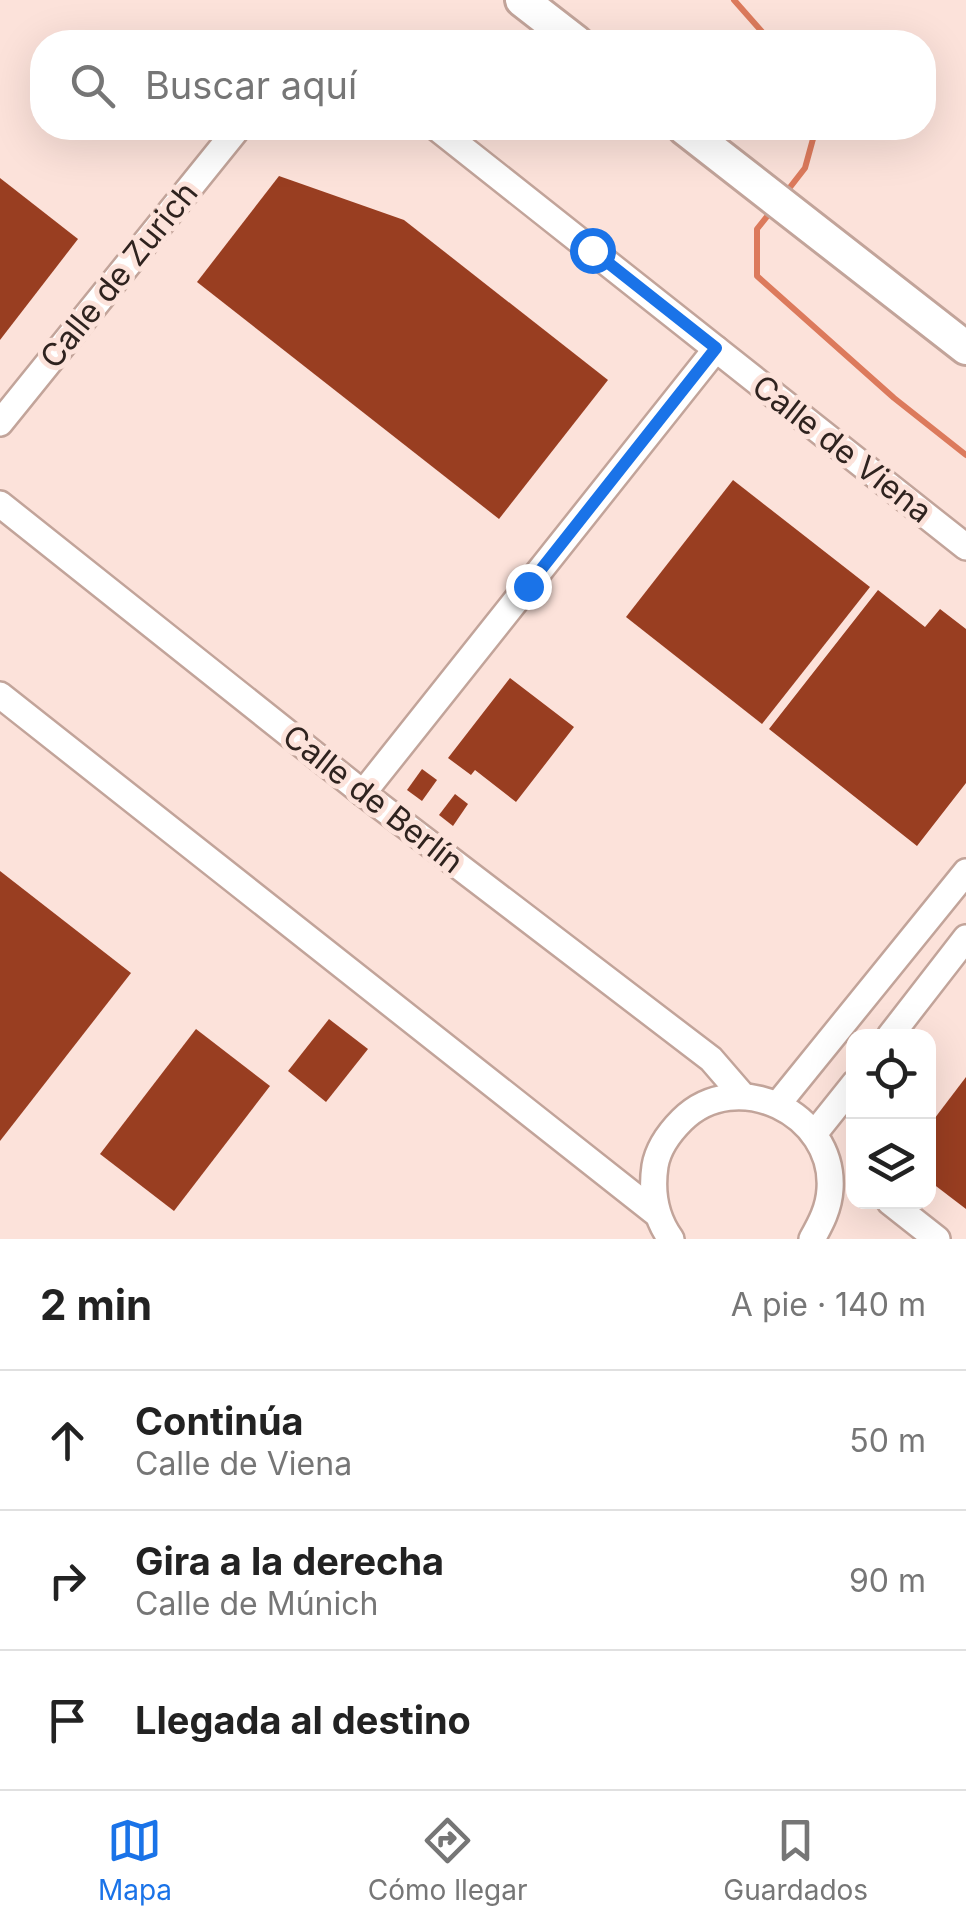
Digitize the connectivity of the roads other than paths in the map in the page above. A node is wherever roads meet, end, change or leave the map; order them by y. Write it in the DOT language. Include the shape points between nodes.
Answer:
graph roads {
  1 [pos="522,0"];
  2 [pos="561,30"];
  3 [pos="228,140"];
  4 [pos="452,140"];
  5 [pos="699,140"];
  6 [pos="716,348"];
  7 [pos="966,348"];
  8 [pos="0,423"];
  9 [pos="0,504"];
  10 [pos="966,547"];
  11 [pos="0,695"];
  12 [pos="363,793"];
  13 [pos="966,872"];
  14 [pos="966,938"];
  15 [pos="895,1029"];
  16 [pos="846,1094"];
  17 [pos="743,1096"];
  18 [pos="778,1104"];
  19 [pos="814,1134"];
  20 [pos="826,1159"];
  21 [pos="846,1170"];
  22 [pos="899,1209"];
  23 [pos="657,1214"];
  24 [pos="670,1239"];
  25 [pos="812,1239"];
  26 [pos="937,1239"];
  1 -- 2 [label="main road"];
  3 -- 8 [label="street, Calle de Zurich"];
  4 -- 6 [label="street, Calle de Viena"];
  5 -- 7 [label="main road"];
  6 -- 10 [label="street, Calle de Viena"];
  6 -- 12 [label="street"];
  9 -- 12 [label="street, Calle de Berlín"];
  11 -- 23 [label="street"];
  12 -- 17 [label="street, Calle de Berlín" via="711,1059"];
  13 -- 18 [label="street"];
  14 -- 15 [label="street"];
  16 -- 19 [label="street"];
  17 -- 18 [label="street"];
  17 -- 23 [label="street" via="690,1112 669,1132 656,1158"];
  18 -- 19 [label="street"];
  19 -- 20 [label="street"];
  20 -- 21 [label="street"];
  20 -- 25 [label="street" via="830,1187"];
  22 -- 26 [label="street"];
  23 -- 24 [label="street"];
}
